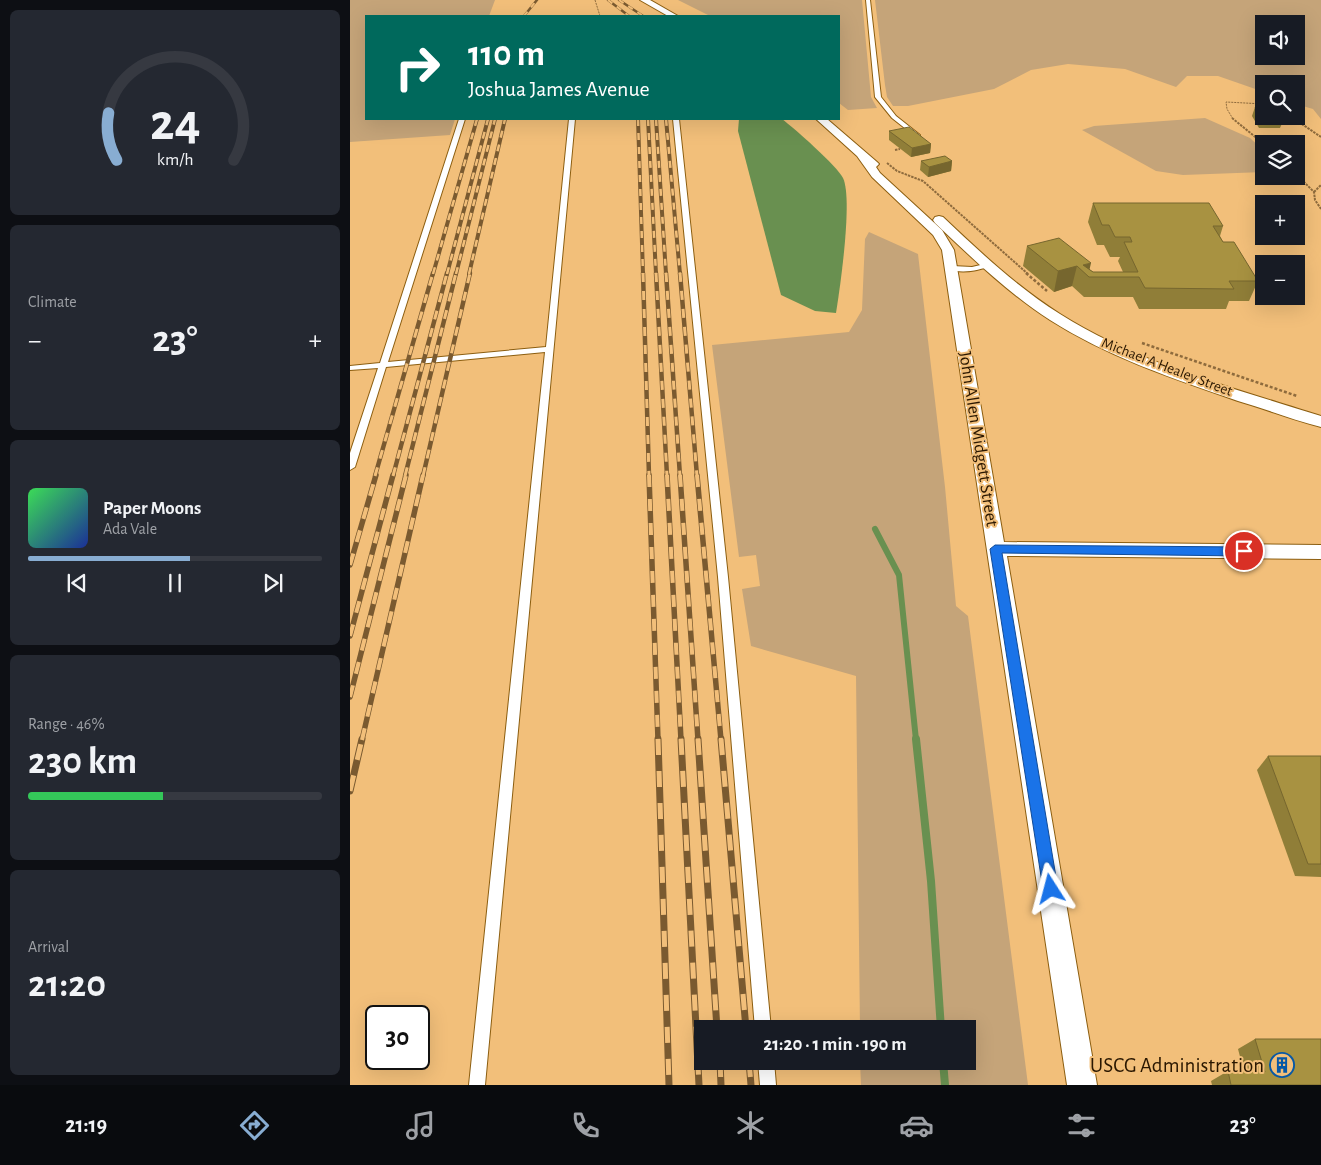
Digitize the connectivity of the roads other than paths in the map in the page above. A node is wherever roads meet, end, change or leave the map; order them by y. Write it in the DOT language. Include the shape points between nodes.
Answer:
graph roads {
  1 [pos="644,0"];
  2 [pos="868,0"];
  3 [pos="664,14"];
  4 [pos="462,120"];
  5 [pos="572,120"];
  6 [pos="676,120"];
  7 [pos="822,120"];
  8 [pos="919,136"];
  9 [pos="862,156"];
  10 [pos="887,173"];
  11 [pos="989,265"];
  12 [pos="952,268"];
  13 [pos="549,349"];
  14 [pos="382,365"];
  15 [pos="350,368"];
  16 [pos="1321,422"];
  17 [pos="350,466"];
  18 [pos="995,549"];
  19 [pos="1321,552"];
  20 [pos="762,1020"];
  21 [pos="767,1070"];
  22 [pos="477,1085"];
  23 [pos="768,1085"];
  24 [pos="1082,1085"];
  1 -- 3 [label="street"];
  2 -- 8 [label="lane" via="878,97 894,117"];
  4 -- 14 [label="lane"];
  5 -- 13 [label="lane"];
  6 -- 20 [label="lane"];
  7 -- 9 [label="street"];
  9 -- 10 [label="street"];
  10 -- 11 [label="street, Michael A Healey Street"];
  10 -- 12 [label="street, John Allen Midgett Street" via="878,185 943,239"];
  11 -- 12 [label="lane" via="972,269"];
  11 -- 16 [label="street, Michael A Healey Street" via="1039,306 1100,342 1173,372"];
  12 -- 18 [label="street, John Allen Midgett Street"];
  13 -- 14 [label="lane"];
  13 -- 22 [label="lane"];
  14 -- 15 [label="lane"];
  14 -- 17 [label="lane"];
  18 -- 19 [label="street"];
  18 -- 24 [label="street, John Allen Midgett Street"];
  21 -- 23 [label="lane"];
}
